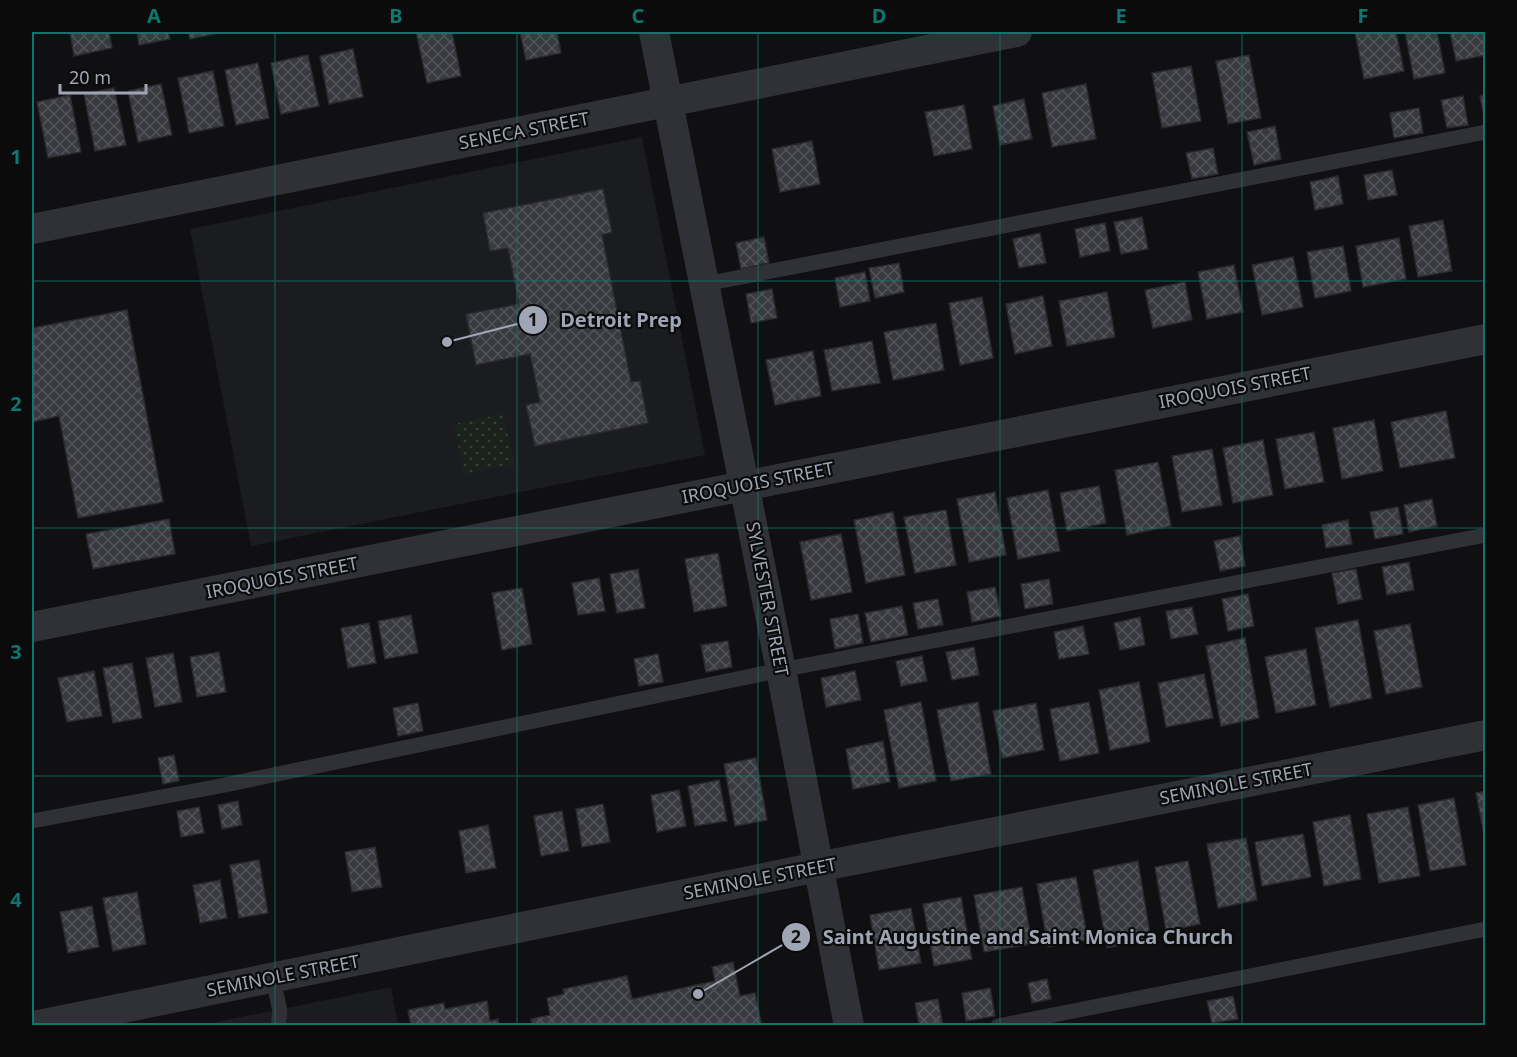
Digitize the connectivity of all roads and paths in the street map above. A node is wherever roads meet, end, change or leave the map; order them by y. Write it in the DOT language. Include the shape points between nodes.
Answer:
graph roads {
  1 [pos="654,32"];
  2 [pos="1017,32"];
  3 [pos="668,102"];
  4 [pos="1485,132"];
  5 [pos="32,228"];
  6 [pos="705,284"];
  7 [pos="1485,339"];
  8 [pos="745,486"];
  9 [pos="1485,535"];
  10 [pos="32,627"];
  11 [pos="781,670"];
  12 [pos="1485,735"];
  13 [pos="32,820"];
  14 [pos="818,867"];
  15 [pos="1485,929"];
  16 [pos="273,978"];
  17 [pos="50,1024"];
  18 [pos="278,1026"];
  19 [pos="849,1026"];
  20 [pos="998,1026"];
  1 -- 3 [label="street, SYLVESTER STREET"];
  2 -- 3 [label="street, SENECA STREET"];
  3 -- 5 [label="street, SENECA STREET"];
  3 -- 6 [label="street, SYLVESTER STREET"];
  4 -- 6 [label="lane"];
  6 -- 8 [label="street, SYLVESTER STREET"];
  7 -- 8 [label="street, IROQUOIS STREET"];
  8 -- 10 [label="street, IROQUOIS STREET"];
  8 -- 11 [label="street, SYLVESTER STREET"];
  9 -- 11 [label="lane"];
  11 -- 13 [label="lane" via="215,787"];
  11 -- 14 [label="street, SYLVESTER STREET"];
  12 -- 14 [label="street, SEMINOLE STREET"];
  14 -- 16 [label="street, SEMINOLE STREET"];
  14 -- 19 [label="street, SYLVESTER STREET"];
  15 -- 20 [label="lane"];
  16 -- 17 [label="street, SEMINOLE STREET"];
  16 -- 18 [label="lane" via="280,1012"];
}
